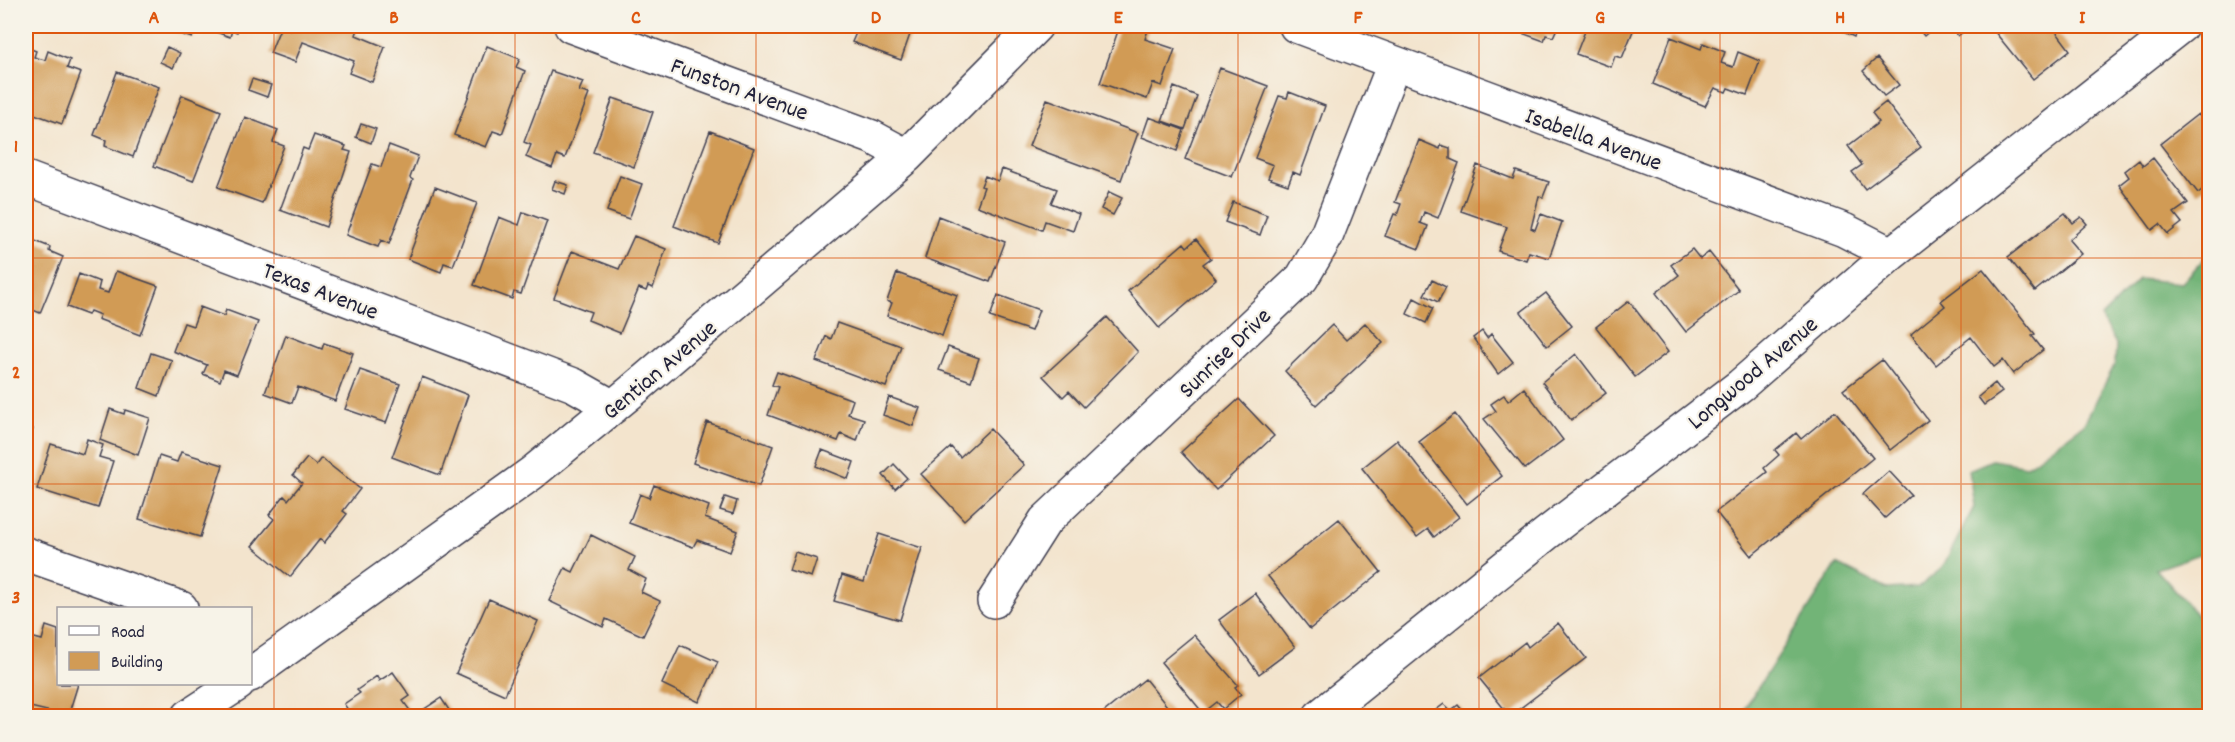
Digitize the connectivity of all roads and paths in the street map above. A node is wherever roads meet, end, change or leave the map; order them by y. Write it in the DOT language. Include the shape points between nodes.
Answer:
graph roads {
  1 [pos="572,26"];
  2 [pos="1036,26"];
  3 [pos="1296,26"];
  4 [pos="2181,26"];
  5 [pos="1394,64"];
  6 [pos="907,156"];
  7 [pos="26,178"];
  8 [pos="1891,254"];
  9 [pos="613,407"];
  10 [pos="26,554"];
  11 [pos="994,601"];
  12 [pos="175,607"];
  13 [pos="252,673"];
  14 [pos="237,685"];
  15 [pos="189,717"];
  16 [pos="1320,717"];
  1 -- 6 [label="street, Funston Avenue" via="873,137"];
  2 -- 6 [label="street, Gentian Avenue"];
  3 -- 5 [label="street, Isabella Avenue"];
  4 -- 8 [label="street, Longwood Avenue"];
  5 -- 8 [label="street, Isabella Avenue" via="1844,230"];
  5 -- 11 [label="street, Sunrise Drive" via="1326,237 1302,278 1045,521"];
  6 -- 9 [label="street, Gentian Avenue"];
  7 -- 9 [label="street, Texas Avenue" via="574,385"];
  8 -- 16 [label="street, Longwood Avenue" via="1741,385 1537,541"];
  9 -- 13 [label="street, Gentian Avenue" via="532,472"];
  10 -- 12 [label="street"];
  14 -- 15 [label="street"];
}
